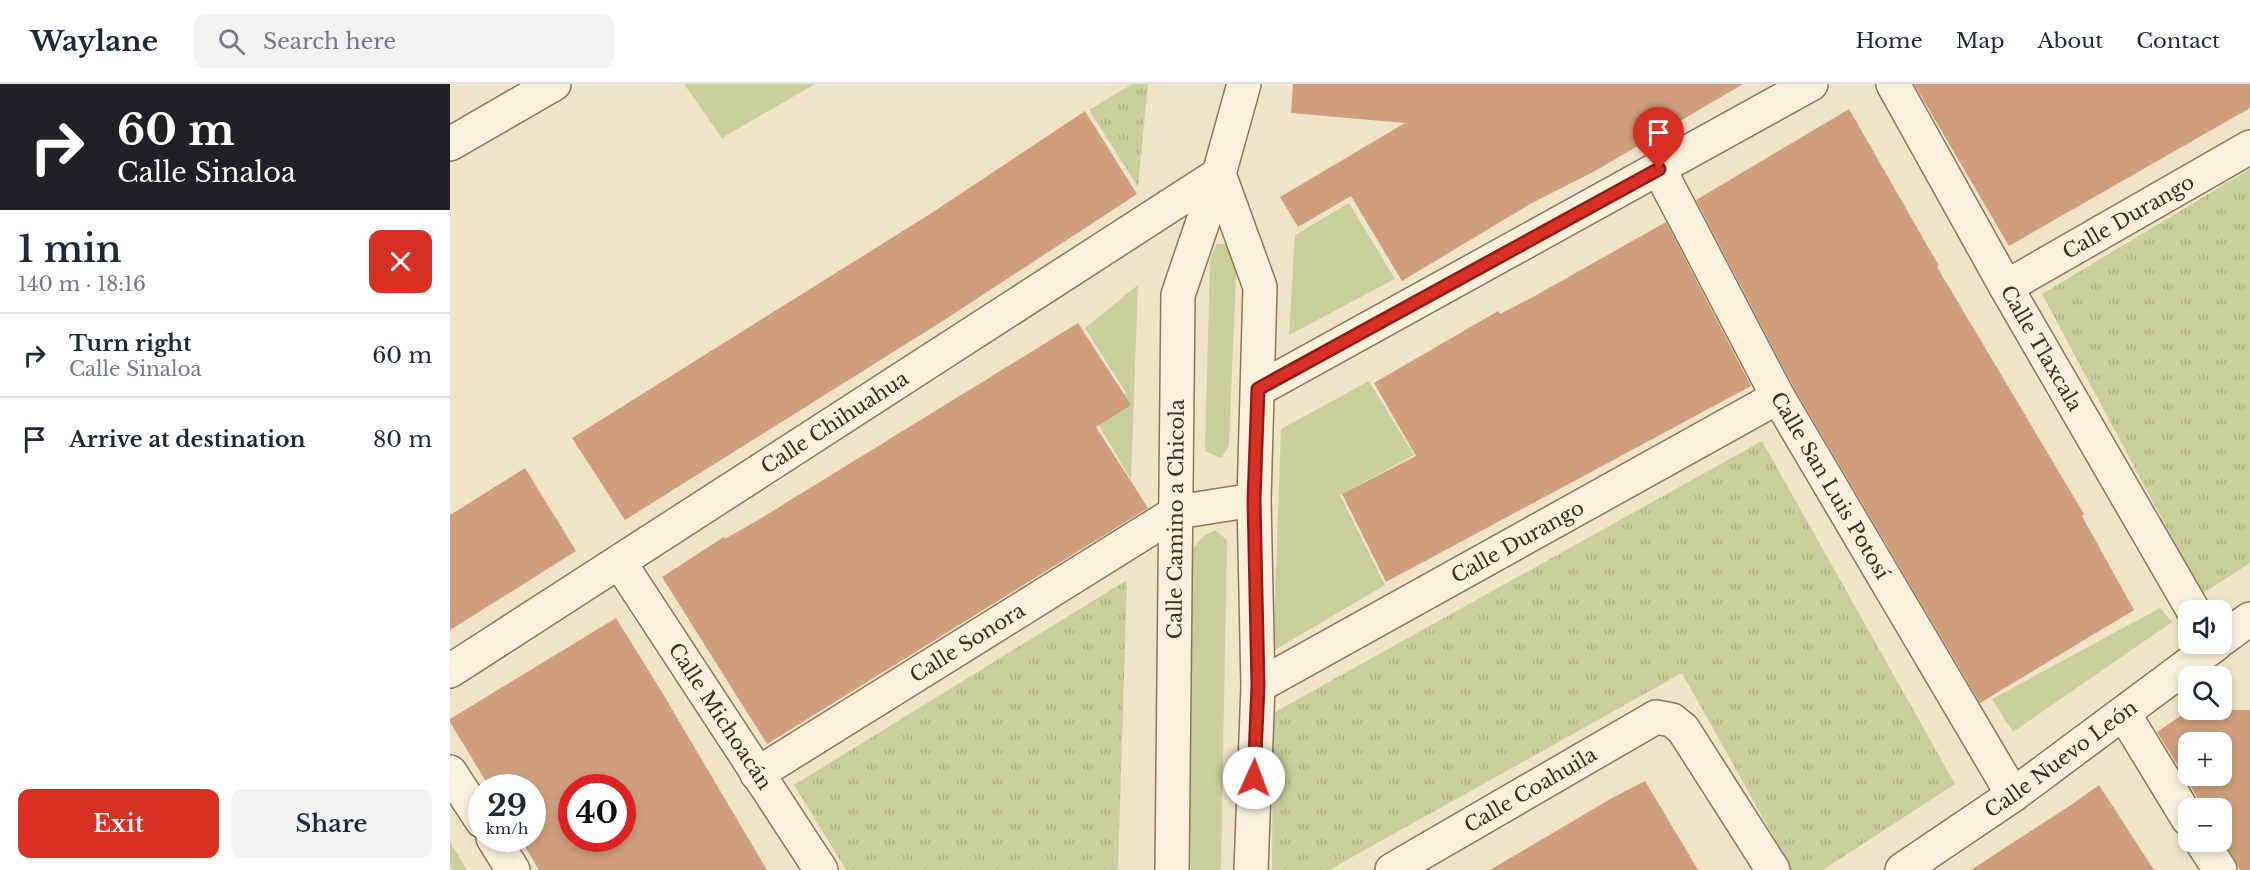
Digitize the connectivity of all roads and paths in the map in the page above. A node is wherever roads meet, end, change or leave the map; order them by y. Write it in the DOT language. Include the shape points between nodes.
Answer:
graph roads {
  1 [pos="554,84"];
  2 [pos="1244,84"];
  3 [pos="1811,84"];
  4 [pos="1893,84"];
  5 [pos="450,144"];
  6 [pos="2250,147"];
  7 [pos="1659,169"];
  8 [pos="1219,174"];
  9 [pos="2006,287"];
  10 [pos="1258,389"];
  11 [pos="1778,397"];
  12 [pos="1254,500"];
  13 [pos="1177,512"];
  14 [pos="620,563"];
  15 [pos="2187,600"];
  16 [pos="2250,619"];
  17 [pos="2232,632"];
  18 [pos="2202,654"];
  19 [pos="450,671"];
  20 [pos="1258,686"];
  21 [pos="2124,714"];
  22 [pos="450,772"];
  23 [pos="757,774"];
  24 [pos="2013,795"];
  25 [pos="468,800"];
  26 [pos="2178,803"];
  27 [pos="502,852"];
  28 [pos="2208,852"];
  29 [pos="513,870"];
  30 [pos="821,870"];
  31 [pos="1172,870"];
  32 [pos="1251,870"];
  33 [pos="1392,870"];
  34 [pos="1773,870"];
  35 [pos="1902,870"];
  36 [pos="2220,870"];
  1 -- 5 [label="street"];
  2 -- 8 [label="street, Calle Camino a Chicola"];
  3 -- 7 [label="street"];
  4 -- 9 [label="street, Calle Tlaxcala"];
  6 -- 9 [label="street, Calle Durango"];
  7 -- 10 [label="street"];
  7 -- 11 [label="street, Calle San Luis Potosí"];
  8 -- 10 [label="street" via="1260,286"];
  8 -- 13 [label="street, Calle Camino a Chicola" via="1178,295"];
  8 -- 14 [label="street, Calle Chihuahua"];
  9 -- 15 [label="street, Calle Tlaxcala"];
  10 -- 12 [label="street"];
  11 -- 20 [label="street, Calle Durango"];
  11 -- 24 [label="street, Calle San Luis Potosí"];
  12 -- 13 [label="street"];
  12 -- 20 [label="street"];
  13 -- 23 [label="street, Calle Sonora"];
  13 -- 31 [label="street, Calle Camino a Chicola"];
  14 -- 19 [label="street, Calle Chihuahua"];
  14 -- 23 [label="street, Calle Michoacán"];
  16 -- 17 [label="street, Calle Nuevo León"];
  18 -- 21 [label="street, Calle Nuevo León"];
  20 -- 32 [label="street"];
  21 -- 24 [label="street, Calle Nuevo León"];
  21 -- 26 [label="street"];
  22 -- 25 [label="street"];
  23 -- 30 [label="street, Calle Michoacán"];
  24 -- 35 [label="street, Calle Nuevo León"];
  27 -- 29 [label="street"];
  28 -- 36 [label="street"];
  33 -- 34 [label="street, Calle Coahuila" via="1656,717 1672,720 1683,729"];
}
